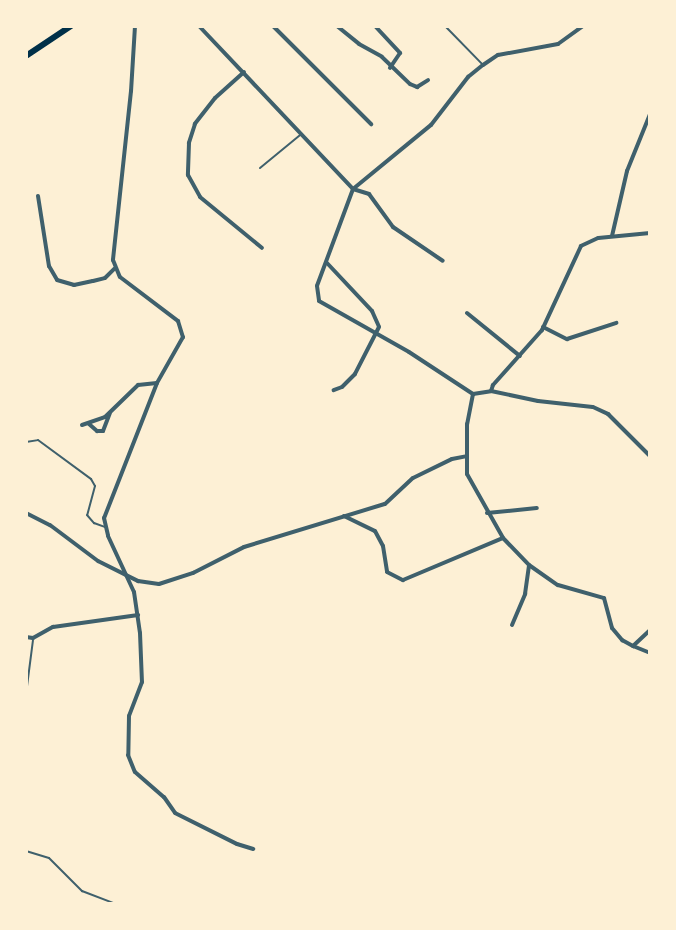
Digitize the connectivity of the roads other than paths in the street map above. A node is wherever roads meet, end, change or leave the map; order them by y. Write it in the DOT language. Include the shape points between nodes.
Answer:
graph roads {
  1 [pos="71,26"];
  2 [pos="135,26"];
  3 [pos="199,26"];
  4 [pos="273,26"];
  5 [pos="337,26"];
  6 [pos="375,26"];
  7 [pos="445,26"];
  8 [pos="583,26"];
  9 [pos="61,29"];
  10 [pos="26,56"];
  11 [pos="483,65"];
  12 [pos="390,68"];
  13 [pos="244,72"];
  14 [pos="428,80"];
  15 [pos="650,114"];
  16 [pos="371,124"];
  17 [pos="300,135"];
  18 [pos="260,168"];
  19 [pos="353,189"];
  20 [pos="38,196"];
  21 [pos="650,233"];
  22 [pos="612,236"];
  23 [pos="262,248"];
  24 [pos="443,261"];
  25 [pos="327,264"];
  26 [pos="114,270"];
  27 [pos="467,313"];
  28 [pos="616,323"];
  29 [pos="543,327"];
  30 [pos="377,335"];
  31 [pos="520,356"];
  32 [pos="157,383"];
  33 [pos="334,390"];
  34 [pos="490,391"];
  35 [pos="473,394"];
  36 [pos="110,413"];
  37 [pos="89,424"];
  38 [pos="82,425"];
  39 [pos="26,442"];
  40 [pos="467,456"];
  41 [pos="650,456"];
  42 [pos="536,508"];
  43 [pos="26,513"];
  44 [pos="487,513"];
  45 [pos="344,516"];
  46 [pos="105,527"];
  47 [pos="503,538"];
  48 [pos="529,565"];
  49 [pos="126,574"];
  50 [pos="138,615"];
  51 [pos="512,625"];
  52 [pos="650,630"];
  53 [pos="26,637"];
  54 [pos="34,638"];
  55 [pos="633,646"];
  56 [pos="650,653"];
  57 [pos="26,694"];
  58 [pos="253,849"];
  59 [pos="26,851"];
  60 [pos="116,904"];
  1 -- 9 [label="main road"];
  2 -- 26 [label="street" via="113,250"];
  3 -- 13 [label="street"];
  4 -- 16 [label="street"];
  5 -- 12 [label="street" via="382,57"];
  6 -- 12 [label="street" via="400,53"];
  7 -- 11 [label="lane"];
  8 -- 11 [label="street" via="558,44 498,54"];
  9 -- 10 [label="main road"];
  11 -- 19 [label="street" via="468,77 431,125"];
  12 -- 14 [label="street" via="417,87"];
  13 -- 17 [label="street"];
  13 -- 23 [label="street" via="207,106 195,124 189,143 188,175 200,197"];
  15 -- 22 [label="street" via="627,171"];
  17 -- 18 [label="lane"];
  17 -- 19 [label="street"];
  19 -- 24 [label="street" via="369,194 392,227"];
  19 -- 25 [label="street"];
  20 -- 26 [label="street" via="49,266 56,280 74,285 105,278"];
  21 -- 22 [label="street"];
  22 -- 29 [label="street" via="590,241 576,251"];
  25 -- 30 [label="street" via="372,310 378,320"];
  25 -- 30 [label="street" via="317,286 319,301"];
  26 -- 32 [label="street" via="170,314 182,330 180,345"];
  27 -- 31 [label="street"];
  28 -- 29 [label="street" via="567,339"];
  29 -- 31 [label="street"];
  30 -- 33 [label="street" via="355,374"];
  30 -- 35 [label="street"];
  31 -- 34 [label="street"];
  32 -- 36 [label="street" via="138,384"];
  32 -- 46 [label="street" via="109,500"];
  34 -- 35 [label="street"];
  34 -- 41 [label="street" via="538,401 593,407 608,414"];
  35 -- 40 [label="street" via="466,424"];
  36 -- 37 [label="street"];
  36 -- 37 [label="street" via="103,430 97,431"];
  37 -- 38 [label="street"];
  39 -- 46 [label="lane" via="38,440 91,479 95,486 86,515"];
  40 -- 44 [label="street" via="467,474"];
  40 -- 45 [label="street" via="452,459 413,478 385,504"];
  42 -- 44 [label="street"];
  43 -- 49 [label="street" via="50,525 98,561"];
  44 -- 47 [label="street"];
  45 -- 47 [label="street" via="375,531 383,546 388,572 403,580"];
  45 -- 49 [label="street" via="328,524 235,551 193,573 159,584 138,581"];
  46 -- 49 [label="street"];
  47 -- 48 [label="street"];
  48 -- 51 [label="street" via="525,594"];
  48 -- 55 [label="street" via="558,585 604,598 616,635"];
  49 -- 50 [label="street" via="134,592"];
  50 -- 54 [label="street" via="53,627"];
  50 -- 58 [label="street" via="142,682 129,716 130,765 164,797 175,813"];
  52 -- 55 [label="street"];
  53 -- 54 [label="street"];
  54 -- 57 [label="lane"];
  55 -- 56 [label="street"];
  59 -- 60 [label="lane" via="49,858 82,891"];
}
